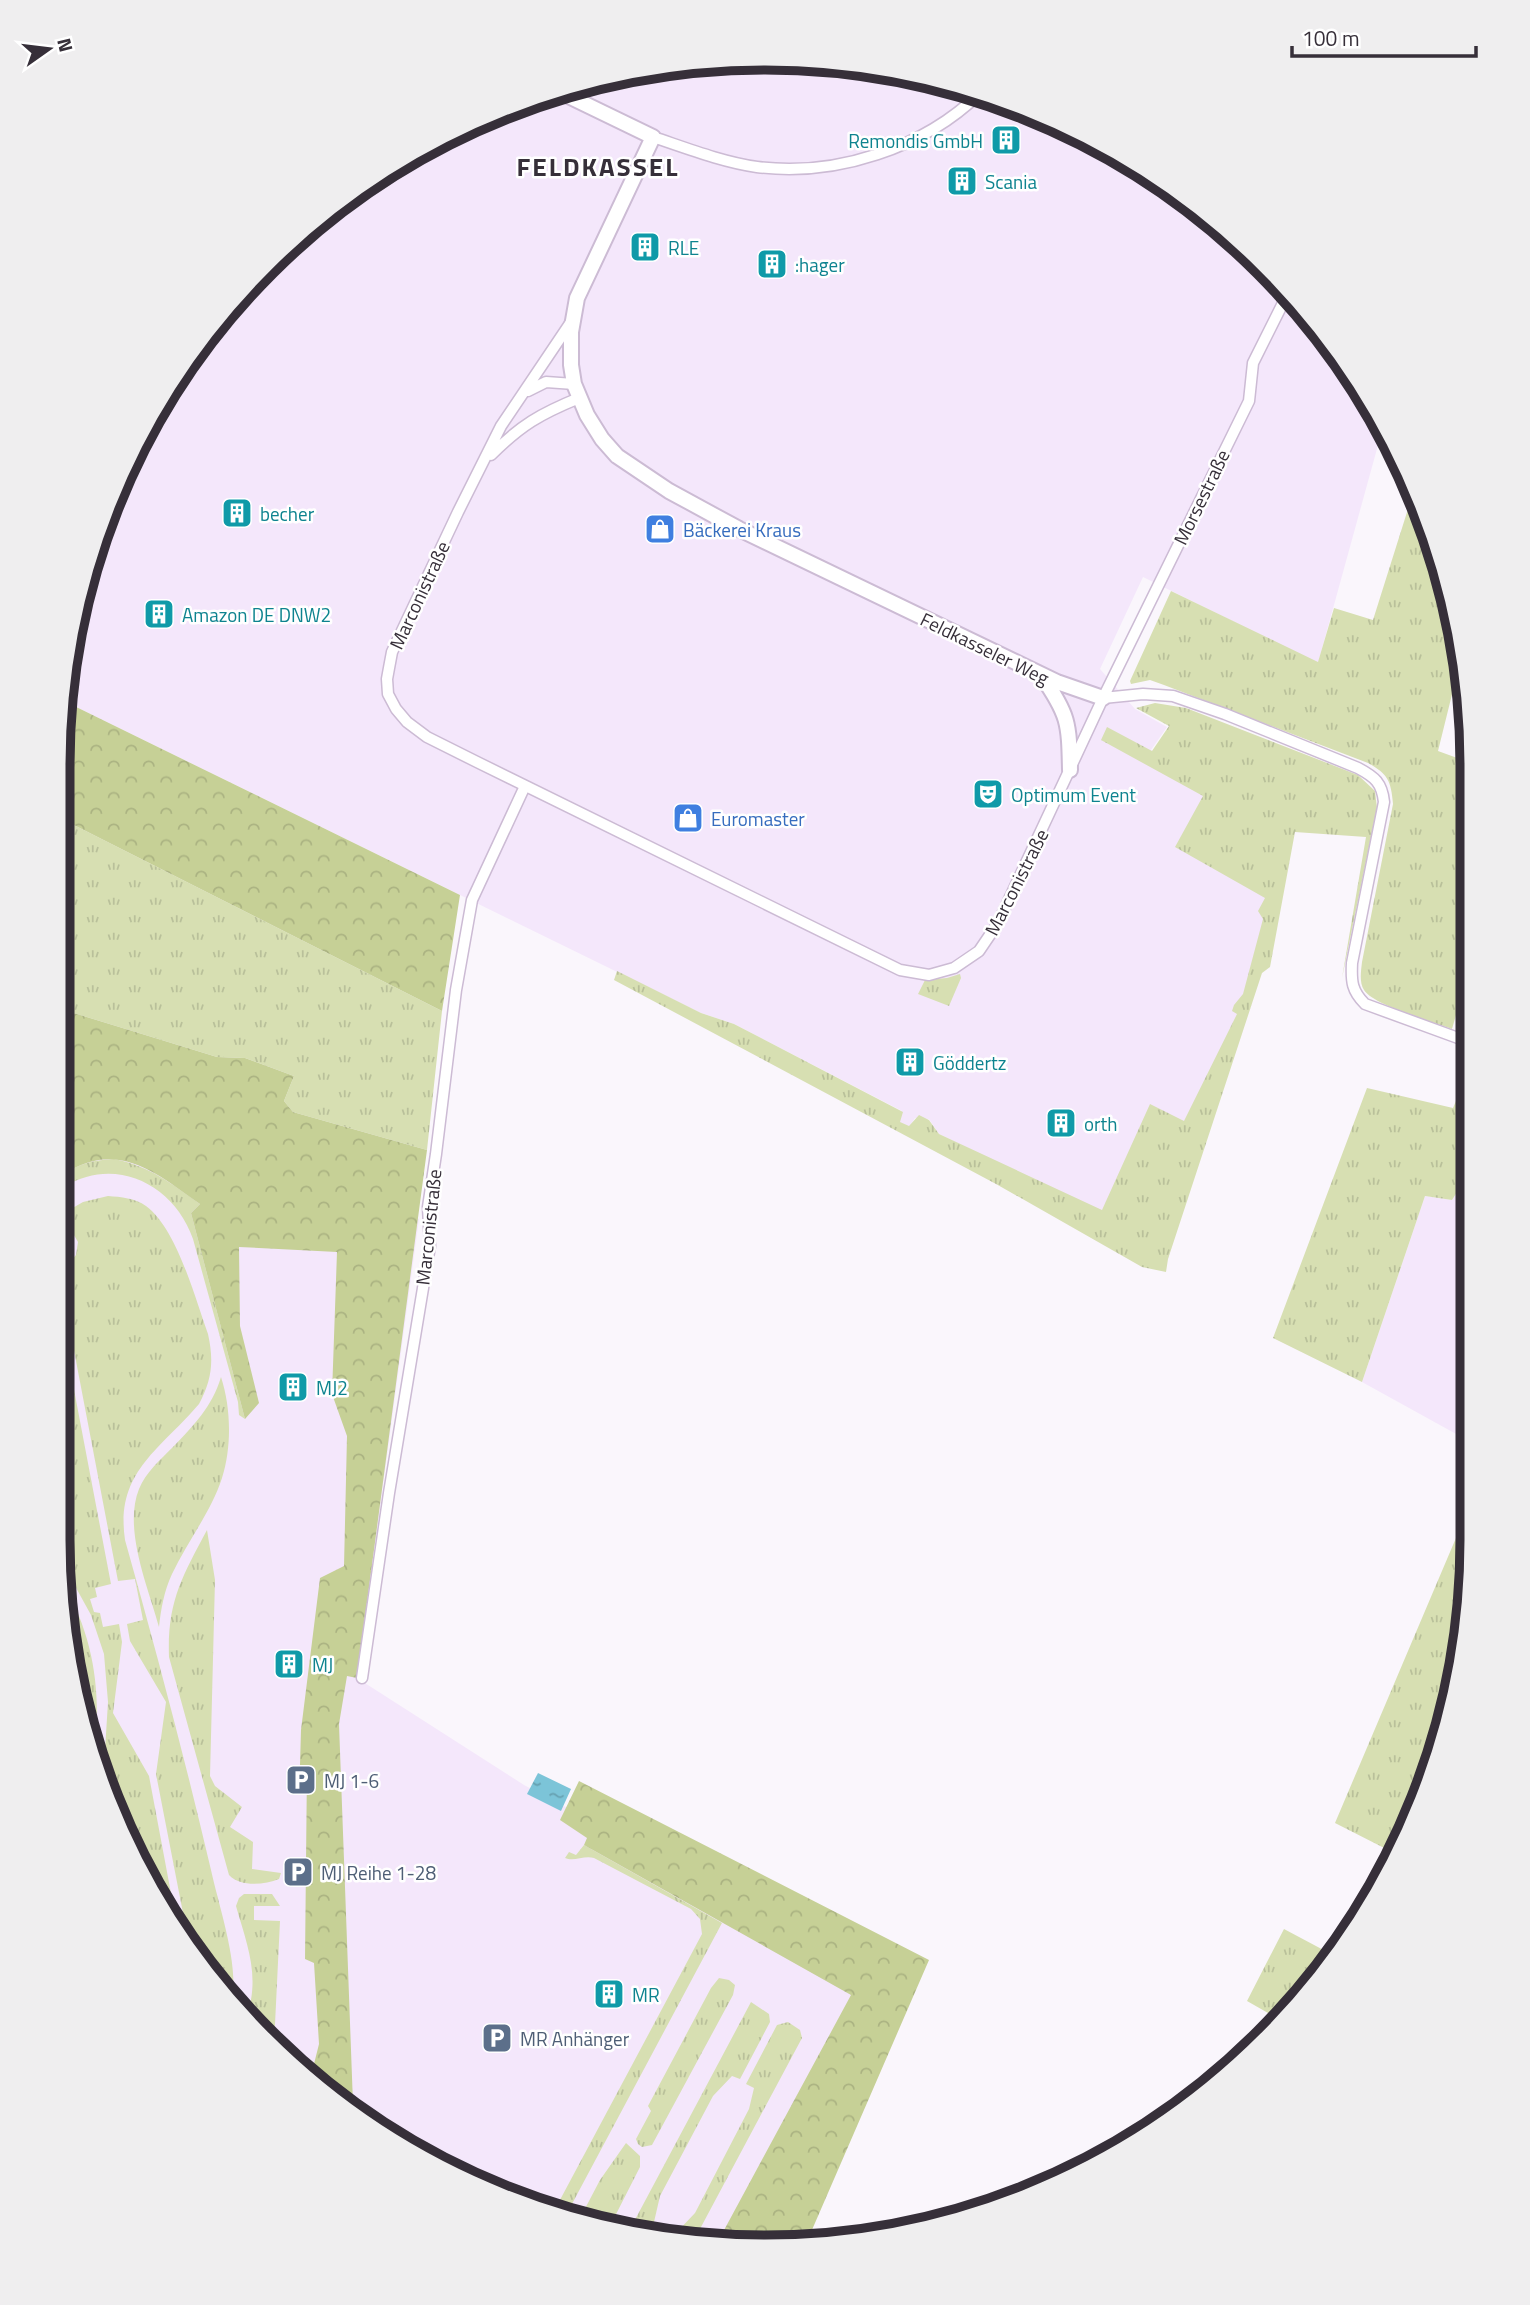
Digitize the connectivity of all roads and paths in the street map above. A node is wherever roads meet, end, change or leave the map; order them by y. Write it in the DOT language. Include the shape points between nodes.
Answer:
graph roads {
  1 [pos="572,98"];
  2 [pos="971,102"];
  3 [pos="653,137"];
  4 [pos="1283,302"];
  5 [pos="573,318"];
  6 [pos="577,391"];
  7 [pos="524,393"];
  8 [pos="483,462"];
  9 [pos="1040,674"];
  10 [pos="1103,698"];
  11 [pos="1070,770"];
  12 [pos="525,786"];
  13 [pos="1460,1039"];
  14 [pos="362,1678"];
  1 -- 3 [label="street"];
  2 -- 3 [label="street" via="908,142 826,166 754,166"];
  3 -- 5 [label="street, Feldkasseler Weg" via="589,269"];
  4 -- 10 [label="street, Morsestraße" via="1254,363 1249,401"];
  5 -- 6 [label="street, Feldkasseler Weg" via="571,358"];
  5 -- 7 [label="street, Marconistraße"];
  6 -- 7 [label="street" via="546,382"];
  6 -- 8 [label="street, Marconistraße" via="516,430"];
  6 -- 9 [label="street, Feldkasseler Weg" via="602,439 617,456 669,491"];
  7 -- 8 [label="street, Marconistraße"];
  8 -- 12 [label="street, Marconistraße" via="392,652 388,694 407,722 427,737"];
  9 -- 10 [label="street, Feldkasseler Weg"];
  9 -- 11 [label="street" via="1068,720"];
  10 -- 11 [label="street, Marconistraße"];
  10 -- 13 [label="street, Feldkasseler Weg" via="1173,696 1373,776 1382,786 1384,802 1352,963 1354,993 1365,1004"];
  11 -- 12 [label="street, Marconistraße" via="998,923 979,951 954,968 929,975 900,970"];
  12 -- 14 [label="street, Marconistraße" via="472,900 430,1180 429,1246"];
}
